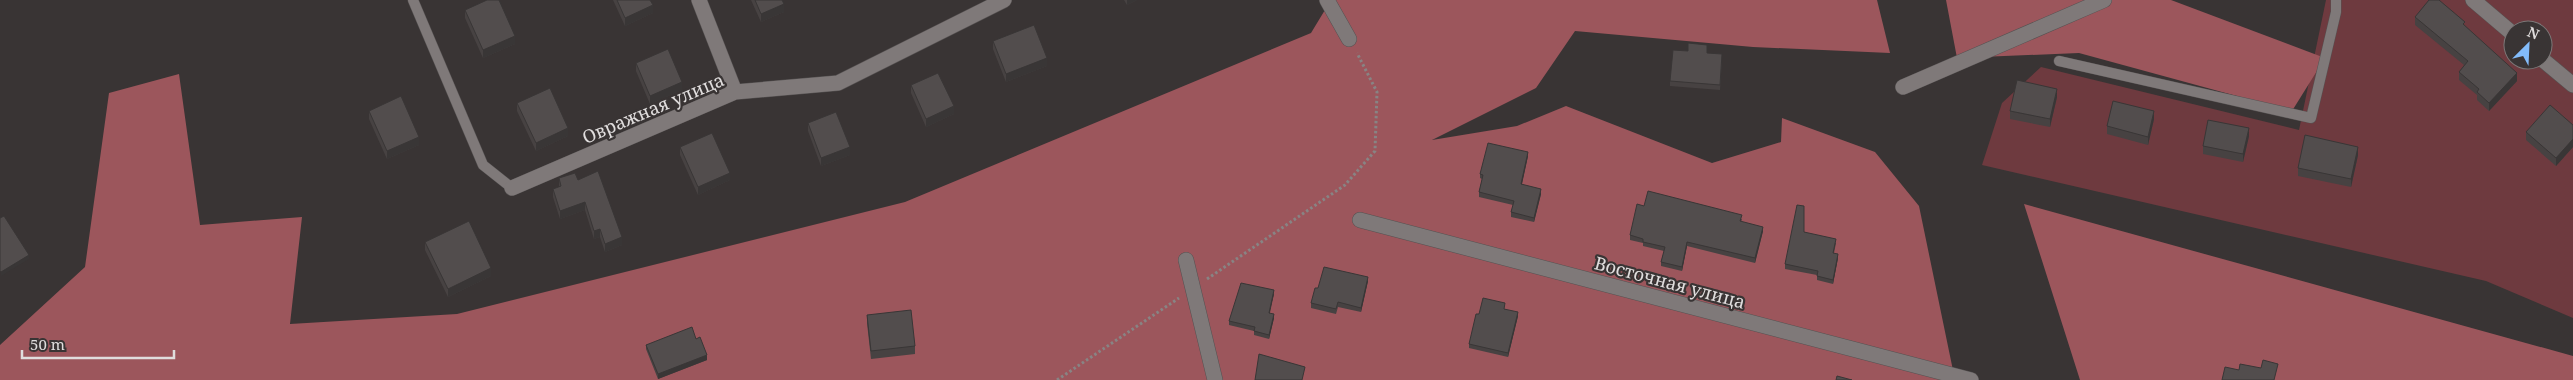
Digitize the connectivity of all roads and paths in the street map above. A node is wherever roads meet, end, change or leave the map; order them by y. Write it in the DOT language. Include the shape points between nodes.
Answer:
graph roads {
  1 [pos="412,0"];
  2 [pos="698,0"];
  3 [pos="1004,0"];
  4 [pos="1327,0"];
  5 [pos="2104,0"];
  6 [pos="2336,0"];
  7 [pos="2473,0"];
  8 [pos="2503,26"];
  9 [pos="1349,39"];
  10 [pos="2059,61"];
  11 [pos="2553,68"];
  12 [pos="2573,85"];
  13 [pos="1904,87"];
  14 [pos="735,92"];
  15 [pos="512,188"];
  16 [pos="1360,220"];
  17 [pos="1186,260"];
  18 [pos="1206,280"];
  19 [pos="1181,297"];
  20 [pos="1057,380"];
  21 [pos="1215,380"];
  22 [pos="1971,380"];
  1 -- 15 [label="lane" via="484,164"];
  2 -- 14 [label="street"];
  3 -- 14 [label="street, Овражная улица" via="838,83"];
  4 -- 9 [label="street"];
  5 -- 13 [label="street"];
  6 -- 10 [label="lane" via="2311,118"];
  7 -- 8 [label="street"];
  9 -- 18 [label="path" via="1377,92 1375,151 1345,185"];
  11 -- 12 [label="street"];
  14 -- 15 [label="street, Овражная улица"];
  16 -- 22 [label="street, Восточная улица"];
  17 -- 21 [label="street"];
  19 -- 20 [label="path"];
}
